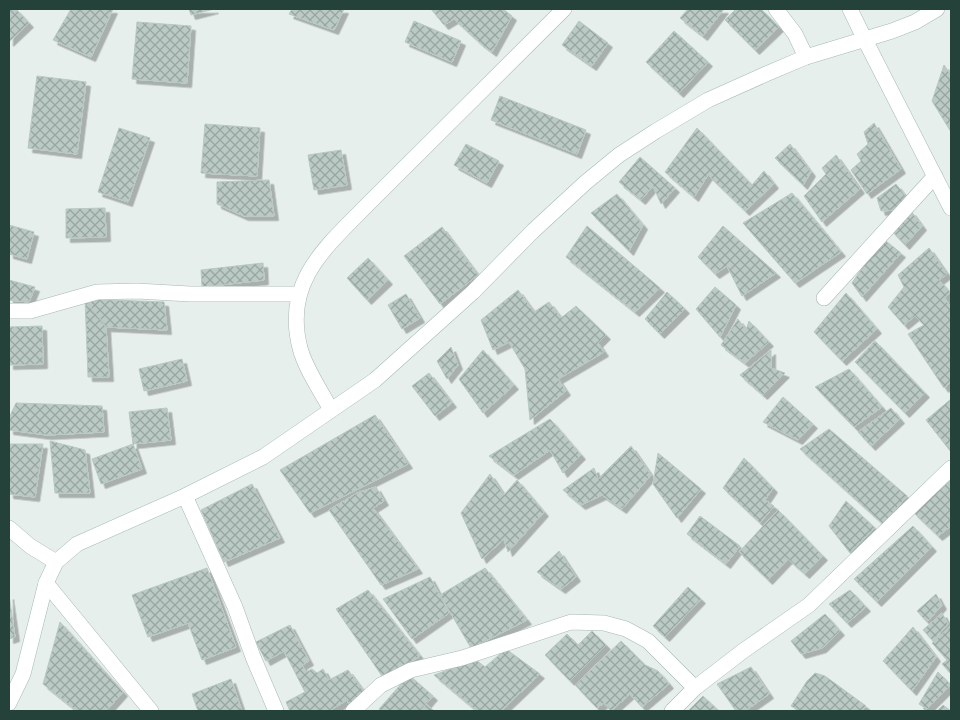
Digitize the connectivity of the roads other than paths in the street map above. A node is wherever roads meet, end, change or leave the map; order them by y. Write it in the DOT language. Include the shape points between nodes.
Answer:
graph roads {
  1 [pos="564,9"];
  2 [pos="776,9"];
  3 [pos="850,9"];
  4 [pos="937,9"];
  5 [pos="865,40"];
  6 [pos="806,57"];
  7 [pos="935,176"];
  8 [pos="951,208"];
  9 [pos="298,294"];
  10 [pos="824,298"];
  11 [pos="9,312"];
  12 [pos="331,410"];
  13 [pos="951,468"];
  14 [pos="185,496"];
  15 [pos="9,528"];
  16 [pos="56,562"];
  17 [pos="46,583"];
  18 [pos="695,688"];
  19 [pos="9,703"];
  20 [pos="151,711"];
  21 [pos="276,711"];
  22 [pos="353,711"];
  23 [pos="672,711"];
  1 -- 9 [label="street" via="338,234 311,268"];
  2 -- 6 [label="street" via="795,34"];
  3 -- 5 [label="street"];
  4 -- 5 [label="street" via="915,22"];
  5 -- 6 [label="street"];
  5 -- 7 [label="street"];
  6 -- 12 [label="street" via="708,100 619,155 556,208 408,352"];
  7 -- 8 [label="street"];
  7 -- 10 [label="street"];
  9 -- 11 [label="street" via="97,292 30,311"];
  9 -- 12 [label="street" via="296,318 300,349"];
  12 -- 14 [label="street" via="263,457"];
  13 -- 18 [label="street" via="809,605"];
  14 -- 16 [label="street" via="77,544"];
  14 -- 21 [label="street" via="235,607"];
  15 -- 16 [label="street"];
  16 -- 17 [label="street"];
  17 -- 19 [label="street" via="23,674"];
  17 -- 20 [label="street"];
  18 -- 22 [label="street" via="648,641 626,629 604,623 571,622 462,658 411,670 381,685"];
  18 -- 23 [label="street"];
}
